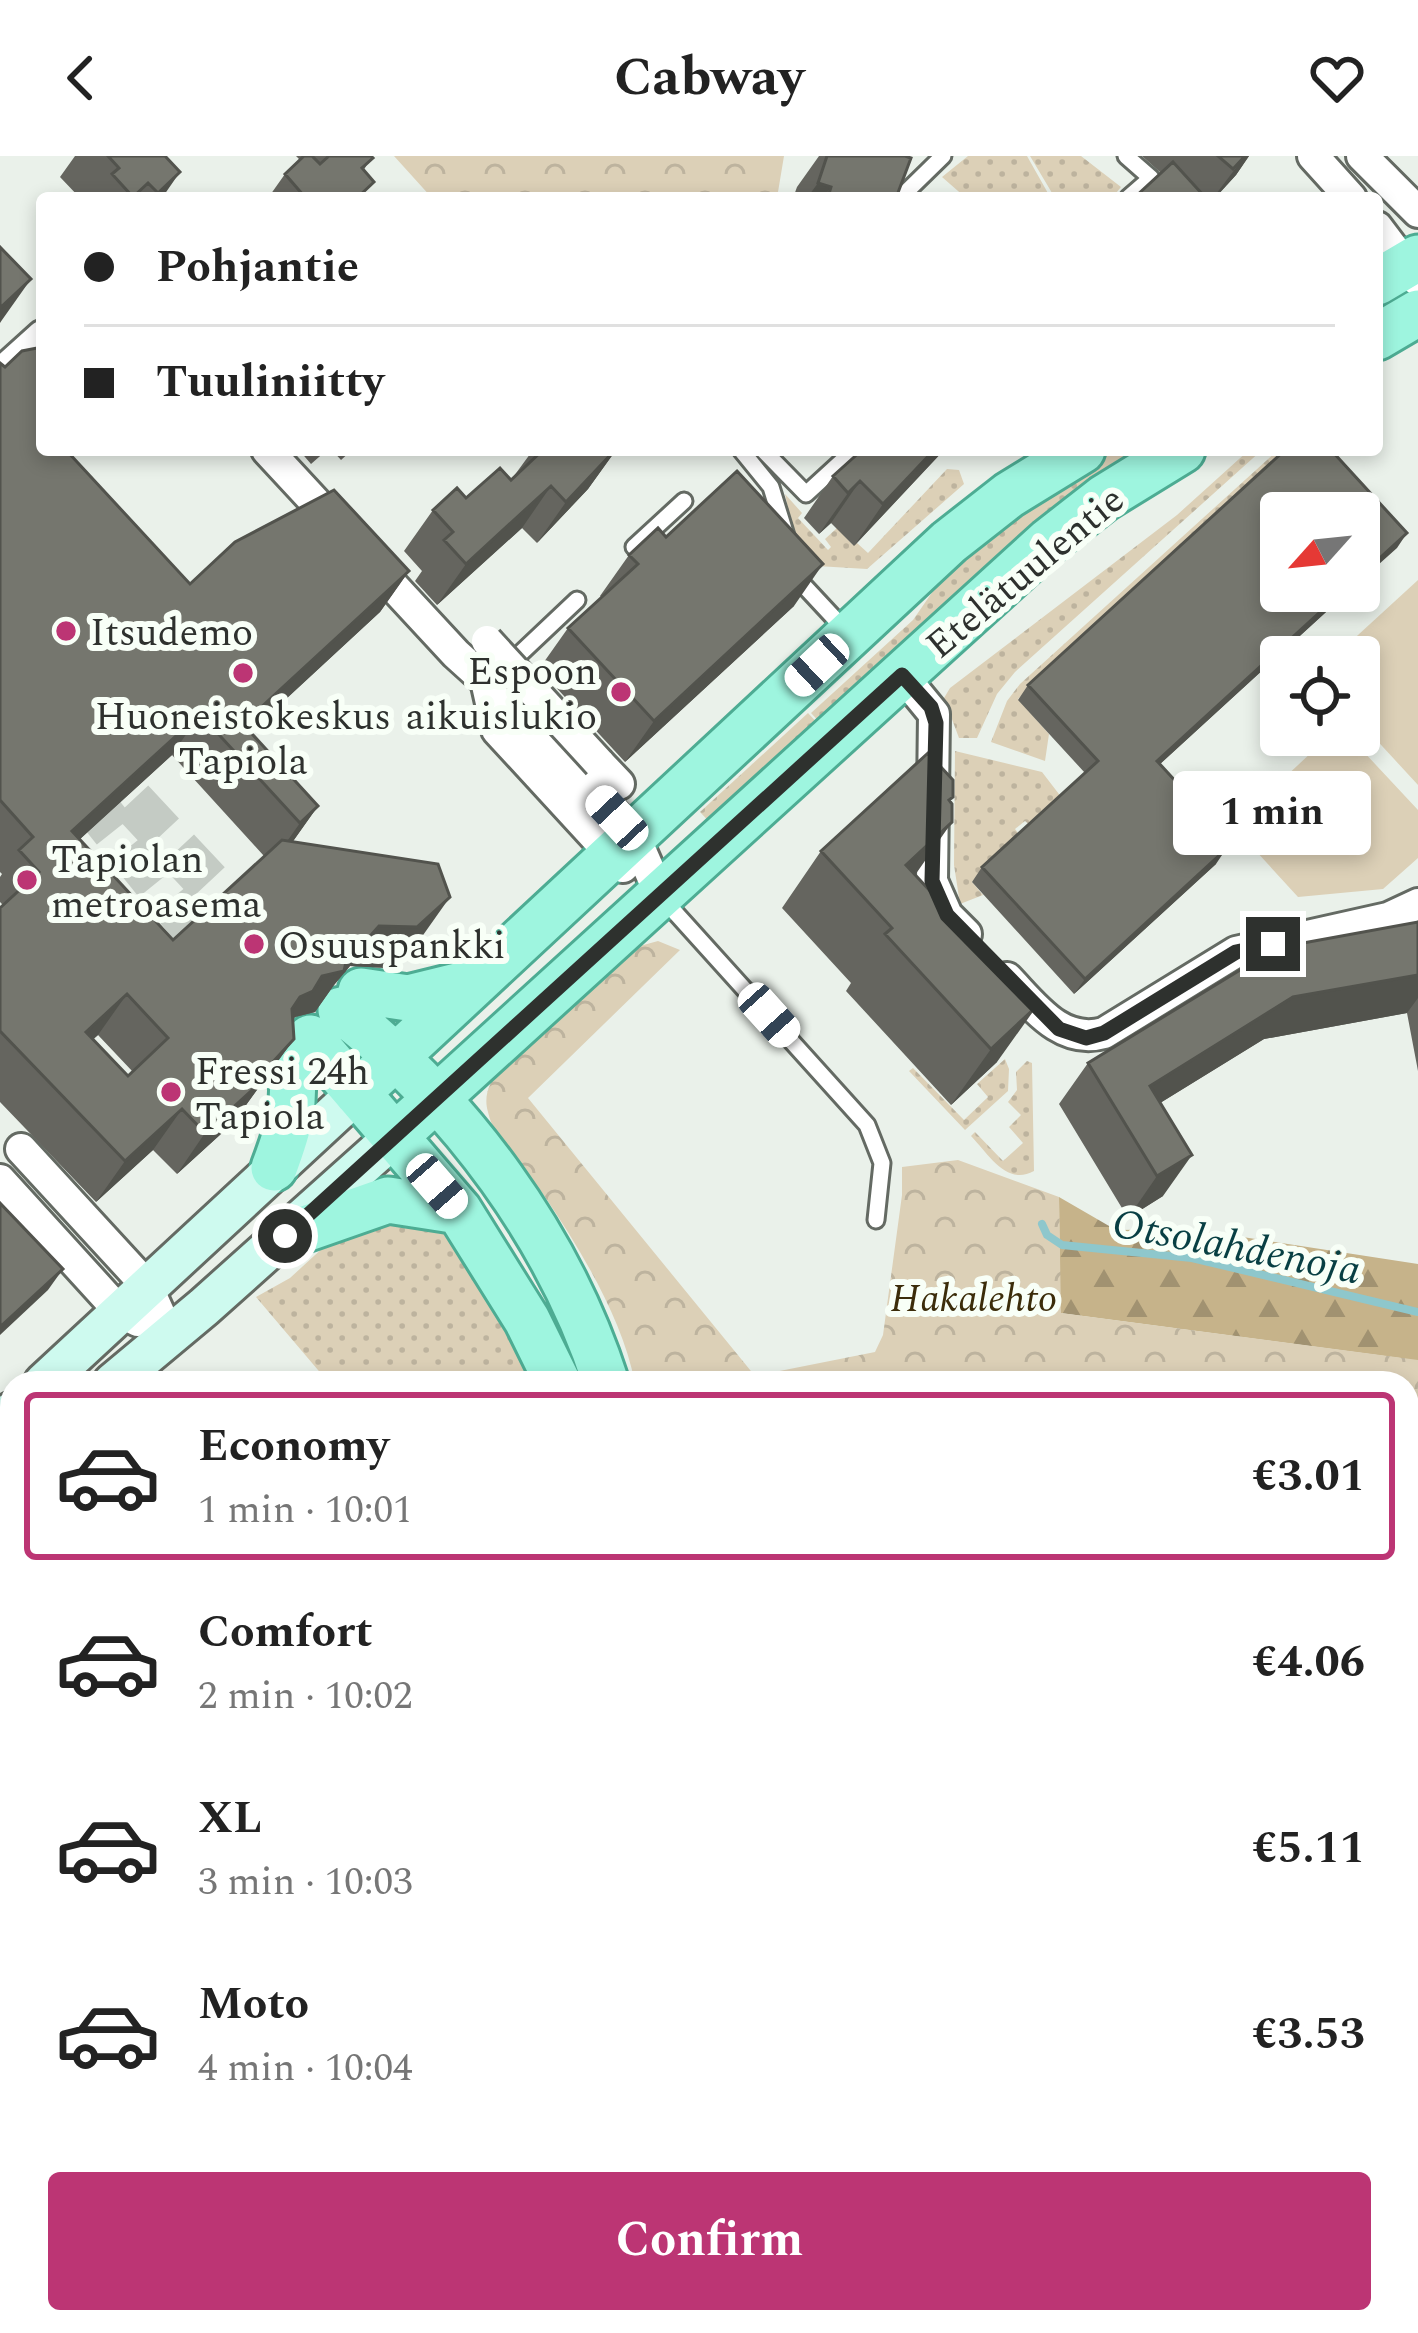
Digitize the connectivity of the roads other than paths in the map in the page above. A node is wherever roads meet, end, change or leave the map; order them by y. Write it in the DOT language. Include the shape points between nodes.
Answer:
graph roads {
  1 [pos="943,156"];
  2 [pos="1126,156"];
  3 [pos="1313,156"];
  4 [pos="1363,156"];
  5 [pos="887,180"];
  6 [pos="898,192"];
  7 [pos="905,192"];
  8 [pos="1135,192"];
  9 [pos="1346,192"];
  10 [pos="1418,212"];
  11 [pos="1383,236"];
  12 [pos="1405,271"];
  13 [pos="1418,313"];
  14 [pos="1383,333"];
  15 [pos="36,341"];
  16 [pos="0,374"];
  17 [pos="273,456"];
  18 [pos="746,456"];
  19 [pos="769,456"];
  20 [pos="847,456"];
  21 [pos="1072,456"];
  22 [pos="1172,456"];
  23 [pos="684,501"];
  24 [pos="634,547"];
  25 [pos="577,600"];
  26 [pos="850,635"];
  27 [pos="487,641"];
  28 [pos="902,675"];
  29 [pos="487,685"];
  30 [pos="609,773"];
  31 [pos="622,846"];
  32 [pos="661,897"];
  33 [pos="1418,904"];
  34 [pos="472,982"];
  35 [pos="325,1024"];
  36 [pos="398,1055"];
  37 [pos="357,1093"];
  38 [pos="436,1098"];
  39 [pos="394,1137"];
  40 [pos="21,1149"];
  41 [pos="274,1168"];
  42 [pos="0,1180"];
  43 [pos="459,1211"];
  44 [pos="876,1220"];
  45 [pos="285,1236"];
  46 [pos="134,1299"];
  47 [pos="170,1336"];
  48 [pos="57,1371"];
  49 [pos="128,1371"];
  50 [pos="552,1371"];
  51 [pos="602,1371"];
  1 -- 7 [label="lane"];
  2 -- 8 [label="lane" via="1151,178"];
  3 -- 9 [label="street"];
  4 -- 10 [label="street"];
  5 -- 6 [label="lane"];
  11 -- 12 [label="street"];
  13 -- 14 [label="main road"];
  15 -- 16 [label="street"];
  17 -- 29 [label="street"];
  18 -- 26 [label="lane" via="784,518 791,571"];
  19 -- 20 [label="lane" via="806,494"];
  21 -- 26 [label="main road, Etelätuulentie" via="949,542"];
  22 -- 28 [label="main road, Etelätuulentie" via="1049,541"];
  23 -- 24 [label="lane"];
  25 -- 29 [label="lane"];
  26 -- 31 [label="main road, Etelätuulentie"];
  27 -- 30 [label="street, bridge"];
  28 -- 32 [label="main road, Etelätuulentie"];
  28 -- 33 [label="street" via="936,723 938,896 947,915 1059,1029 1086,1038 1104,1033 1236,952"];
  29 -- 31 [label="street" via="497,730"];
  31 -- 32 [label="street"];
  31 -- 34 [label="main road, Etelätuulentie"];
  32 -- 38 [label="main road, Etelätuulentie"];
  32 -- 44 [label="lane" via="867,1125 882,1163"];
  34 -- 35 [label="main road"];
  34 -- 36 [label="main road, Etelätuulentie"];
  35 -- 36 [label="main road"];
  35 -- 37 [label="main road"];
  35 -- 41 [label="main road" via="295,1087"];
  36 -- 37 [label="main road, Etelätuulentie"];
  36 -- 38 [label="main road"];
  37 -- 39 [label="main road"];
  37 -- 41 [label="main road"];
  38 -- 39 [label="main road, Etelätuulentie"];
  38 -- 51 [label="main road" via="553,1256"];
  39 -- 43 [label="main road"];
  39 -- 45 [label="main road"];
  40 -- 46 [label="street"];
  41 -- 46 [label="main road"];
  42 -- 46 [label="street"];
  43 -- 45 [label="main road" via="388,1200"];
  43 -- 50 [label="main road"];
  45 -- 47 [label="main road"];
  46 -- 47 [label="street"];
  46 -- 48 [label="main road"];
  47 -- 49 [label="main road"];
}
